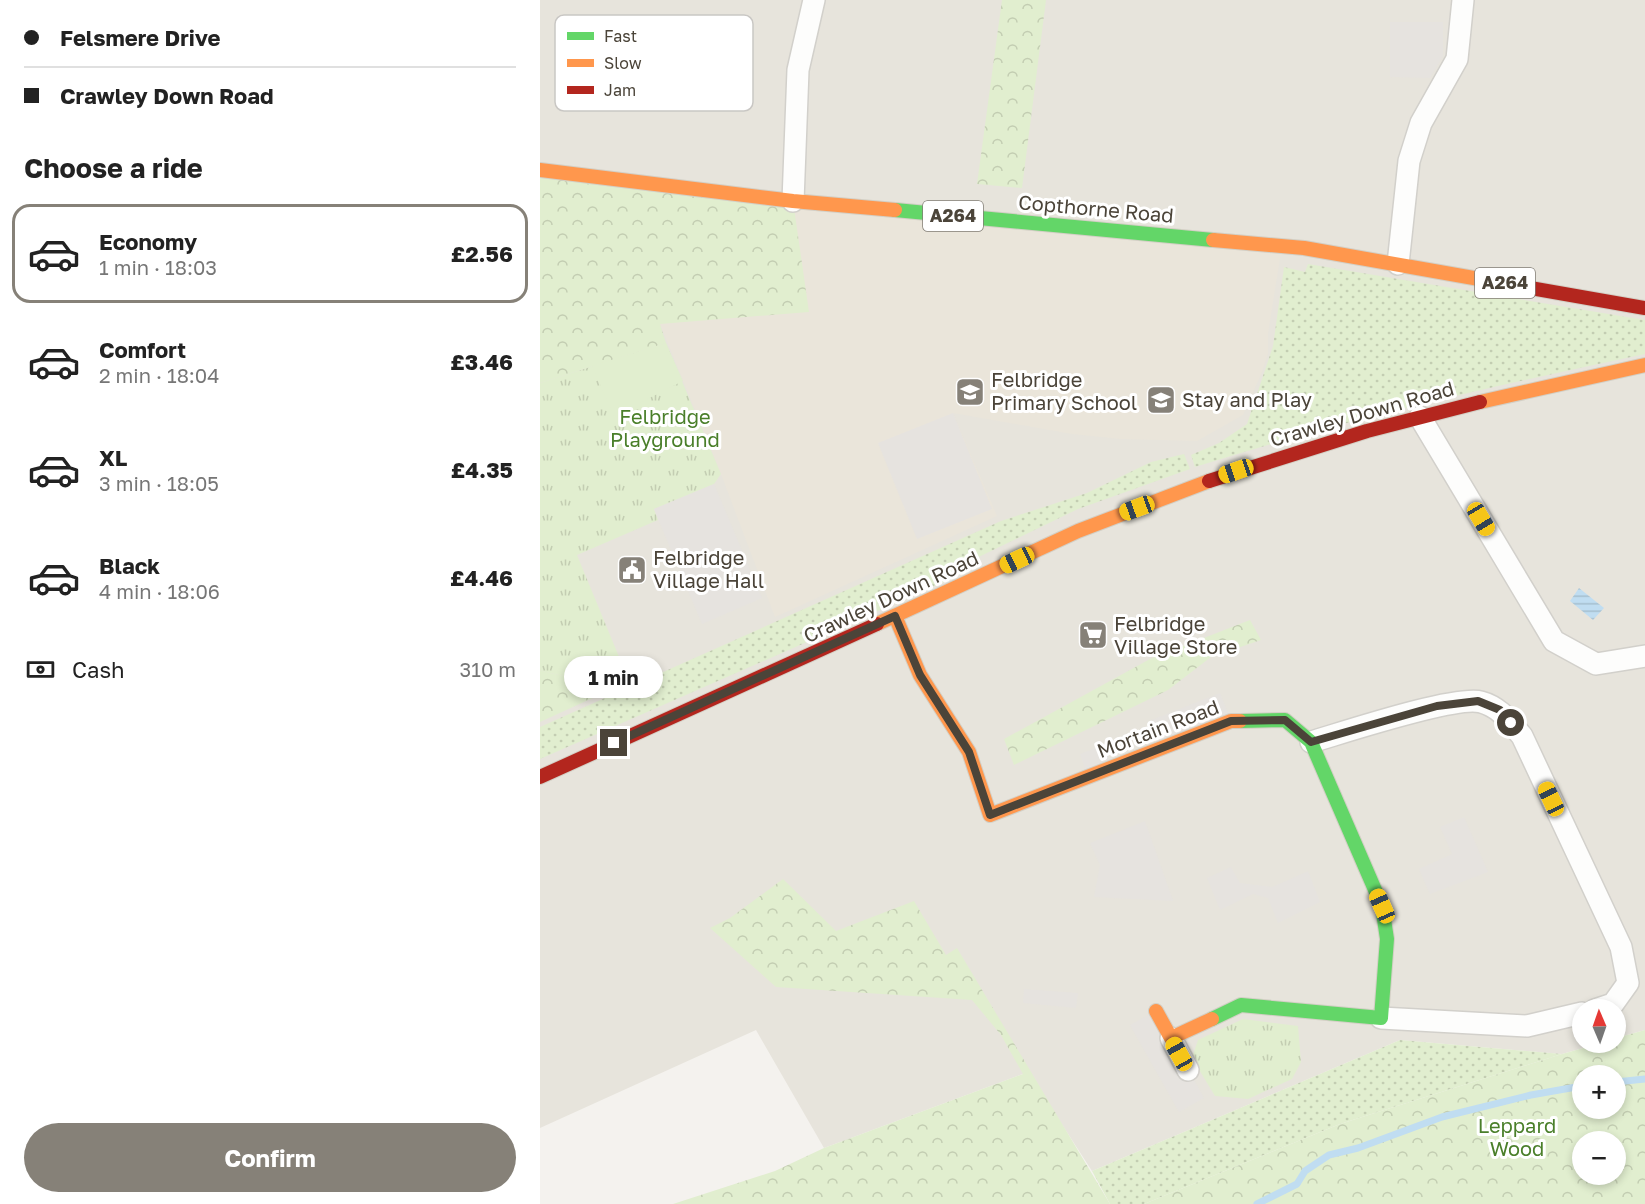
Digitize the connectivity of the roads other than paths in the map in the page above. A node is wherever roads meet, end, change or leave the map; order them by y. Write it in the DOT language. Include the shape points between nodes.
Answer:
graph roads {
  1 [pos="814,0"];
  2 [pos="1463,0"];
  3 [pos="540,170"];
  4 [pos="793,201"];
  5 [pos="1398,264"];
  6 [pos="1645,308"];
  7 [pos="1645,365"];
  8 [pos="1420,417"];
  9 [pos="895,616"];
  10 [pos="1645,656"];
  11 [pos="1311,742"];
  12 [pos="540,777"];
  13 [pos="1617,999"];
  14 [pos="1156,1011"];
  15 [pos="1572,1015"];
  16 [pos="1381,1018"];
  17 [pos="1171,1038"];
  18 [pos="1188,1070"];
  1 -- 4 [label="street" via="798,70"];
  2 -- 5 [label="street" via="1457,59 1421,123 1409,161"];
  3 -- 4 [label="main road, Copthorne Road / A264"];
  4 -- 5 [label="main road, Copthorne Road / A264" via="1304,248"];
  5 -- 6 [label="main road, Copthorne Road / A264"];
  7 -- 8 [label="main road, Crawley Down Road"];
  8 -- 9 [label="main road, Crawley Down Road" via="1256,464 1106,519"];
  8 -- 10 [label="street" via="1554,641 1596,664"];
  9 -- 11 [label="main road, Mortain Road" via="920,675 969,752 990,815 1231,721 1285,720"];
  9 -- 12 [label="main road, Crawley Down Road"];
  11 -- 13 [label="street" via="1437,706 1478,701 1500,710 1522,736 1621,947 1628,983"];
  11 -- 16 [label="main road, Mortain Road" via="1382,906 1387,939"];
  14 -- 17 [label="main road"];
  15 -- 16 [label="street" via="1527,1026"];
  16 -- 17 [label="main road" via="1241,1005"];
  17 -- 18 [label="street"];
}
